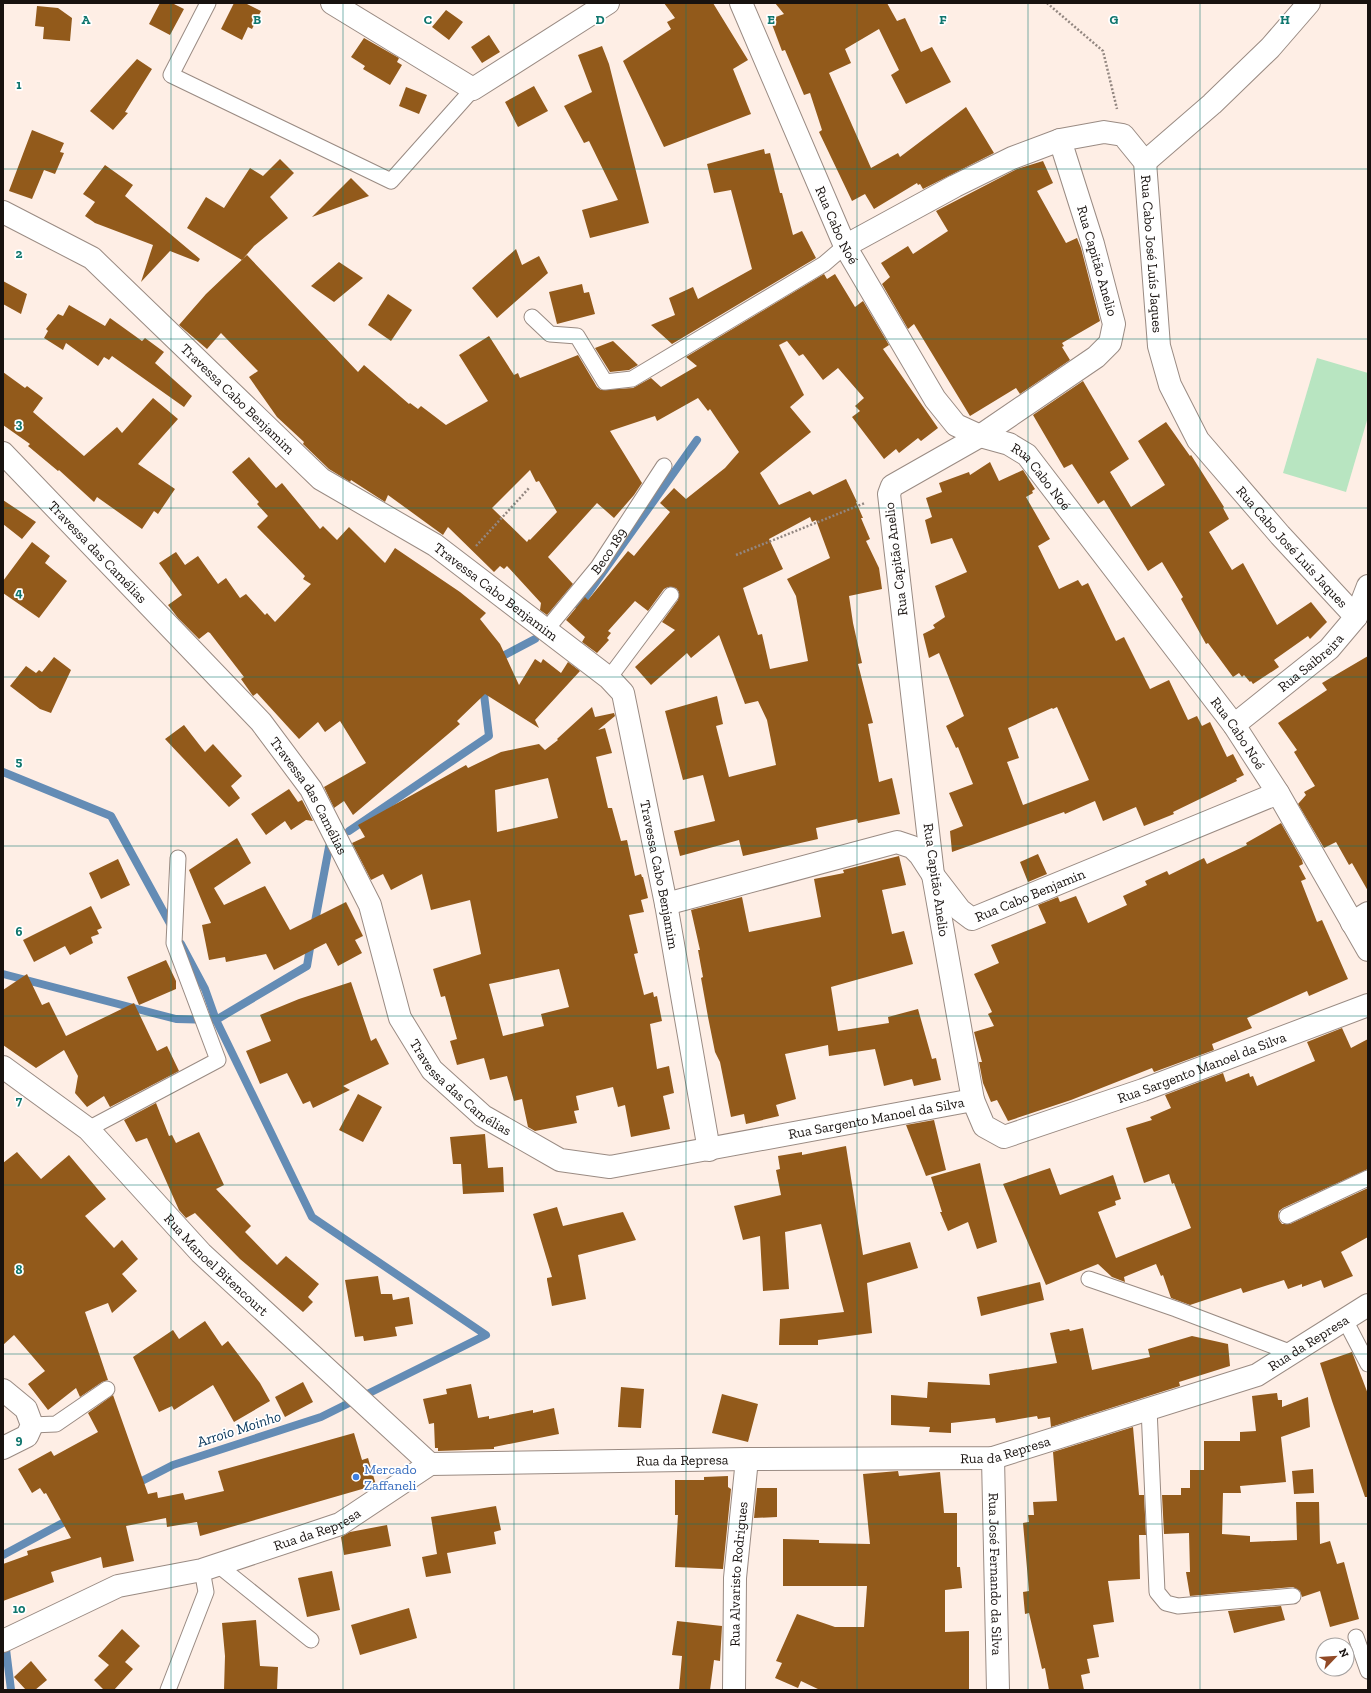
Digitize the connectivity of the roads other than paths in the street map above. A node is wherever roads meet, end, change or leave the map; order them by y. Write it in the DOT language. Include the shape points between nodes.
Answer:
graph roads {
  1 [pos="208,3"];
  2 [pos="332,3"];
  3 [pos="608,3"];
  4 [pos="741,3"];
  5 [pos="1309,3"];
  6 [pos="473,90"];
  7 [pos="1060,140"];
  8 [pos="1145,162"];
  9 [pos="3,212"];
  10 [pos="846,246"];
  11 [pos="532,317"];
  12 [pos="980,436"];
  13 [pos="3,453"];
  14 [pos="664,466"];
  15 [pos="1368,586"];
  16 [pos="671,595"];
  17 [pos="1356,617"];
  18 [pos="546,630"];
  19 [pos="609,678"];
  20 [pos="1234,725"];
  21 [pos="1278,793"];
  22 [pos="178,858"];
  23 [pos="933,875"];
  24 [pos="666,904"];
  25 [pos="1360,918"];
  26 [pos="1368,950"];
  27 [pos="1368,1005"];
  28 [pos="3,1067"];
  29 [pos="973,1100"];
  30 [pos="88,1130"];
  31 [pos="709,1150"];
  32 [pos="560,1160"];
  33 [pos="1368,1178"];
  34 [pos="1287,1216"];
  35 [pos="1089,1279"];
  36 [pos="1368,1305"];
  37 [pos="1344,1320"];
  38 [pos="1292,1353"];
  39 [pos="1368,1364"];
  40 [pos="107,1389"];
  41 [pos="3,1390"];
  42 [pos="1149,1408"];
  43 [pos="29,1417"];
  44 [pos="3,1448"];
  45 [pos="993,1458"];
  46 [pos="747,1459"];
  47 [pos="430,1464"];
  48 [pos="210,1568"];
  49 [pos="1293,1596"];
  50 [pos="1356,1637"];
  51 [pos="311,1640"];
  52 [pos="3,1641"];
  53 [pos="1368,1671"];
  54 [pos="168,1690"];
  55 [pos="734,1690"];
  56 [pos="998,1690"];
  1 -- 6 [label="lane" via="171,75 391,181"];
  2 -- 6 [label="street"];
  3 -- 6 [label="street"];
  4 -- 10 [label="street, Rua Cabo Noé"];
  5 -- 8 [label="street" via="1270,48 1212,104"];
  7 -- 8 [label="street, Rua Cabo José Luís Jaques" via="1104,132 1123,135"];
  7 -- 10 [label="street" via="1012,158 955,186"];
  7 -- 12 [label="street, Rua Capitão Anelio" via="1093,244 1114,324 1110,343 1096,358"];
  8 -- 17 [label="street, Rua Cabo José Luís Jaques" via="1159,346 1170,385 1198,440 1280,535"];
  9 -- 18 [label="street, Travessa Cabo Benjamim" via="92,258 321,479 434,545"];
  10 -- 11 [label="lane" via="824,264 632,379 605,382 577,336 550,334"];
  10 -- 12 [label="street, Rua Cabo Noé" via="935,398 956,425"];
  12 -- 20 [label="street, Rua Cabo Noé" via="1009,444 1027,455"];
  12 -- 23 [label="street, Rua Capitão Anelio" via="892,486 889,494"];
  13 -- 32 [label="street, Travessa das Camélias" via="262,722 311,789 370,905 400,1018 432,1070 483,1116"];
  14 -- 18 [label="lane, Beco 189" via="598,568"];
  15 -- 17 [label="street, Rua Saibreira"];
  16 -- 19 [label="lane"];
  17 -- 20 [label="street, Rua Saibreira" via="1329,649"];
  18 -- 19 [label="street, Travessa Cabo Benjamim"];
  19 -- 24 [label="street, Travessa Cabo Benjamim" via="623,693"];
  20 -- 21 [label="street, Rua Cabo Noé"];
  21 -- 23 [label="street, Rua Cabo Benjamin" via="972,919 960,910"];
  21 -- 25 [label="street, Rua Cabo Noé"];
  22 -- 30 [label="lane" via="174,944 218,1060"];
  23 -- 24 [label="street, Rua Cabo Benjamin" via="912,847 897,842"];
  23 -- 29 [label="street, Rua Capitão Anelio"];
  24 -- 31 [label="street, Travessa Cabo Benjamim"];
  25 -- 26 [label="street, Rua Cabo Noé"];
  27 -- 29 [label="street, Rua Sargento Manoel da Silva" via="1143,1090 1004,1137 984,1126"];
  28 -- 30 [label="street, Rua Manoel Bitencourt"];
  29 -- 31 [label="street, Rua Sargento Manoel da Silva"];
  30 -- 47 [label="street, Rua Manoel Bitencourt" via="201,1253"];
  31 -- 32 [label="street, Rua Sargento Manoel da Silva" via="610,1167"];
  33 -- 34 [label="lane"];
  35 -- 38 [label="lane"];
  36 -- 37 [label="street, Rua da Represa"];
  37 -- 38 [label="street, Rua da Represa"];
  37 -- 39 [label="lane"];
  38 -- 42 [label="street, Rua da Represa" via="1257,1375"];
  40 -- 43 [label="lane" via="56,1424"];
  41 -- 43 [label="street"];
  42 -- 45 [label="street, Rua da Represa"];
  42 -- 49 [label="lane" via="1157,1592 1166,1603 1178,1606"];
  43 -- 44 [label="street" via="27,1436"];
  45 -- 46 [label="street, Rua da Represa"];
  45 -- 56 [label="street, Rua José Fernando da Silva"];
  46 -- 47 [label="street, Rua da Represa"];
  46 -- 55 [label="street, Rua Alvaristo Rodrigues" via="735,1578"];
  47 -- 48 [label="street, Rua da Represa" via="340,1524"];
  48 -- 51 [label="lane"];
  48 -- 52 [label="street, Rua da Represa" via="118,1586"];
  48 -- 54 [label="lane" via="206,1592"];
  50 -- 53 [label="lane"];
}
